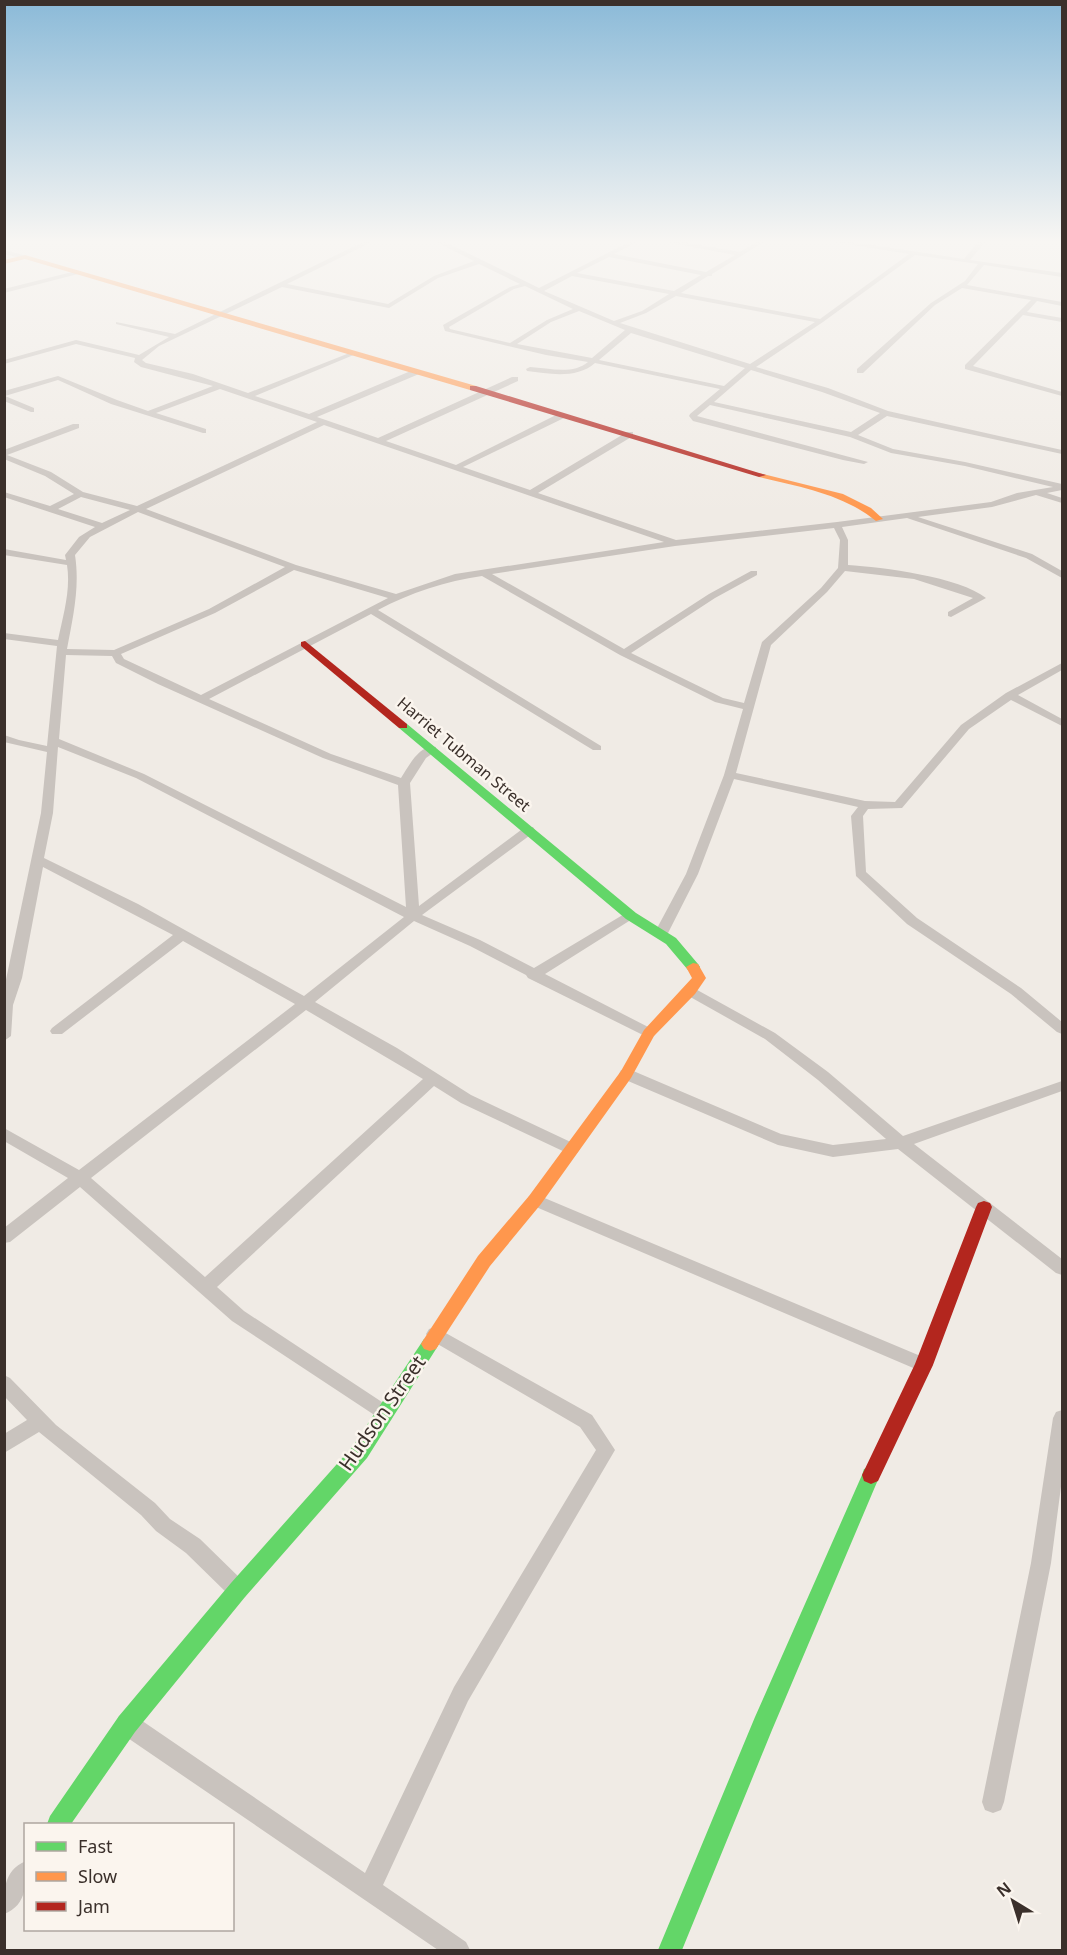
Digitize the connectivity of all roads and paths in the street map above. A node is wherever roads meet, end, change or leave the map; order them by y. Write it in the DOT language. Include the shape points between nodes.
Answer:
graph roads {
  1 [pos="154,331"];
  2 [pos="185,331"];
  3 [pos="283,331"];
  4 [pos="449,331"];
  5 [pos="533,331"];
  6 [pos="629,331"];
  7 [pos="634,331"];
  8 [pos="805,331"];
  9 [pos="903,331"];
  10 [pos="1004,331"];
  11 [pos="175,336"];
  12 [pos="511,345"];
  13 [pos="354,353"];
  14 [pos="139,357"];
  15 [pos="595,361"];
  16 [pos="4,362"];
  17 [pos="749,368"];
  18 [pos="530,369"];
  19 [pos="860,371"];
  20 [pos="416,372"];
  21 [pos="515,379"];
  22 [pos="218,387"];
  23 [pos="725,388"];
  24 [pos="484,393"];
  25 [pos="1062,394"];
  26 [pos="4,396"];
  27 [pos="246,397"];
  28 [pos="709,403"];
  29 [pos="31,410"];
  30 [pos="149,413"];
  31 [pos="886,413"];
  32 [pos="561,416"];
  33 [pos="310,417"];
  34 [pos="323,422"];
  35 [pos="76,426"];
  36 [pos="203,431"];
  37 [pos="630,434"];
  38 [pos="852,435"];
  39 [pos="378,441"];
  40 [pos="1062,452"];
  41 [pos="4,454"];
  42 [pos="864,462"];
  43 [pos="457,467"];
  44 [pos="1062,487"];
  45 [pos="531,493"];
  46 [pos="1038,493"];
  47 [pos="4,494"];
  48 [pos="80,494"];
  49 [pos="1062,500"];
  50 [pos="51,508"];
  51 [pos="138,508"];
  52 [pos="909,516"];
  53 [pos="879,519"];
  54 [pos="837,525"];
  55 [pos="102,526"];
  56 [pos="675,543"];
  57 [pos="4,552"];
  58 [pos="69,563"];
  59 [pos="293,567"];
  60 [pos="843,568"];
  61 [pos="482,572"];
  62 [pos="754,573"];
  63 [pos="1062,575"];
  64 [pos="396,597"];
  65 [pos="371,610"];
  66 [pos="951,614"];
  67 [pos="4,636"];
  68 [pos="305,644"];
  69 [pos="62,648"];
  70 [pos="624,652"];
  71 [pos="115,653"];
  72 [pos="1062,666"];
  73 [pos="1010,695"];
  74 [pos="202,699"];
  75 [pos="748,707"];
  76 [pos="1062,723"];
  77 [pos="4,738"];
  78 [pos="53,745"];
  79 [pos="597,748"];
  80 [pos="432,749"];
  81 [pos="730,776"];
  82 [pos="404,783"];
  83 [pos="866,805"];
  84 [pos="529,830"];
  85 [pos="39,860"];
  86 [pos="413,916"];
  87 [pos="631,916"];
  88 [pos="662,932"];
  89 [pos="182,935"];
  90 [pos="533,975"];
  91 [pos="10,976"];
  92 [pos="690,991"];
  93 [pos="305,1003"];
  94 [pos="1062,1029"];
  95 [pos="57,1031"];
  96 [pos="649,1033"];
  97 [pos="4,1036"];
  98 [pos="626,1074"];
  99 [pos="433,1078"];
  100 [pos="1062,1086"];
  101 [pos="4,1134"];
  102 [pos="901,1143"];
  103 [pos="572,1149"];
  104 [pos="79,1177"];
  105 [pos="535,1200"];
  106 [pos="984,1207"];
  107 [pos="4,1237"];
  108 [pos="1062,1268"];
  109 [pos="205,1288"];
  110 [pos="435,1334"];
  111 [pos="924,1365"];
  112 [pos="4,1383"];
  113 [pos="385,1414"];
  114 [pos="1062,1418"];
  115 [pos="40,1421"];
  116 [pos="4,1445"];
  117 [pos="1059,1468"];
  118 [pos="238,1590"];
  119 [pos="127,1724"];
  120 [pos="993,1802"];
  121 [pos="59,1823"];
  122 [pos="24,1875"];
  123 [pos="370,1888"];
  124 [pos="4,1903"];
  125 [pos="458,1950"];
  126 [pos="670,1950"];
  1 -- 11 [label="street"];
  2 -- 11 [label="street"];
  3 -- 13 [label="street"];
  4 -- 12 [label="street"];
  5 -- 12 [label="street"];
  6 -- 15 [label="street"];
  7 -- 17 [label="street"];
  8 -- 17 [label="street"];
  9 -- 19 [label="street"];
  10 -- 25 [label="street" via="968,368"];
  11 -- 14 [label="street"];
  12 -- 15 [label="street"];
  13 -- 20 [label="street"];
  13 -- 27 [label="street"];
  14 -- 16 [label="street" via="76,342"];
  14 -- 22 [label="street" via="137,360 144,364"];
  15 -- 18 [label="street" via="573,372"];
  15 -- 23 [label="street"];
  17 -- 23 [label="street"];
  17 -- 31 [label="street"];
  20 -- 24 [label="street"];
  20 -- 33 [label="street"];
  21 -- 24 [label="street"];
  22 -- 27 [label="street"];
  22 -- 30 [label="street"];
  23 -- 28 [label="street"];
  24 -- 32 [label="street"];
  24 -- 39 [label="street"];
  26 -- 29 [label="street"];
  26 -- 30 [label="street" via="58,378"];
  27 -- 33 [label="street"];
  28 -- 38 [label="street"];
  28 -- 42 [label="street" via="693,416"];
  30 -- 36 [label="street"];
  31 -- 38 [label="street"];
  31 -- 40 [label="street"];
  32 -- 37 [label="street"];
  32 -- 43 [label="street"];
  33 -- 34 [label="street"];
  34 -- 39 [label="street"];
  34 -- 51 [label="street"];
  35 -- 41 [label="street"];
  37 -- 45 [label="street"];
  37 -- 53 [label="street" via="837,496 871,511"];
  38 -- 44 [label="street" via="891,451"];
  39 -- 43 [label="street"];
  41 -- 48 [label="street"];
  43 -- 45 [label="street"];
  44 -- 46 [label="street"];
  45 -- 56 [label="street"];
  46 -- 49 [label="street"];
  46 -- 52 [label="street"];
  47 -- 50 [label="street"];
  48 -- 50 [label="street"];
  48 -- 51 [label="street"];
  50 -- 55 [label="street"];
  51 -- 55 [label="street"];
  51 -- 59 [label="street"];
  52 -- 53 [label="street"];
  52 -- 63 [label="street" via="1029,556"];
  53 -- 54 [label="street"];
  54 -- 56 [label="street"];
  54 -- 60 [label="street" via="843,540"];
  55 -- 58 [label="street" via="76,543"];
  56 -- 61 [label="street"];
  57 -- 58 [label="street"];
  58 -- 69 [label="street" via="73,574"];
  59 -- 64 [label="street"];
  59 -- 71 [label="street" via="212,611"];
  60 -- 66 [label="street" via="909,574 981,598"];
  60 -- 75 [label="street" via="766,644"];
  61 -- 64 [label="street"];
  61 -- 70 [label="street"];
  62 -- 70 [label="street"];
  64 -- 65 [label="street"];
  65 -- 68 [label="street"];
  65 -- 79 [label="street"];
  67 -- 69 [label="street"];
  68 -- 74 [label="street"];
  68 -- 80 [label="street, Harriet Tubman Street"];
  69 -- 71 [label="street"];
  69 -- 78 [label="street"];
  70 -- 75 [label="street" via="719,700"];
  71 -- 74 [label="street" via="120,661"];
  72 -- 73 [label="street"];
  73 -- 76 [label="street"];
  73 -- 83 [label="street" via="965,727 898,806"];
  74 -- 82 [label="street" via="327,756"];
  75 -- 81 [label="street"];
  77 -- 78 [label="street" via="16,743"];
  78 -- 85 [label="street"];
  78 -- 86 [label="street" via="140,776"];
  80 -- 82 [label="street" via="422,756"];
  80 -- 84 [label="street, Harriet Tubman Street"];
  81 -- 83 [label="street"];
  81 -- 88 [label="street" via="692,874"];
  82 -- 86 [label="street"];
  83 -- 94 [label="street" via="857,816 860,873 912,921 1016,991"];
  84 -- 86 [label="street"];
  84 -- 87 [label="street, Harriet Tubman Street"];
  85 -- 89 [label="street"];
  85 -- 91 [label="street"];
  86 -- 90 [label="street" via="475,943"];
  86 -- 93 [label="street"];
  87 -- 88 [label="street, Harriet Tubman Street"];
  87 -- 90 [label="street"];
  88 -- 92 [label="street, Harriet Tubman Street" via="686,956 699,978"];
  89 -- 93 [label="street"];
  89 -- 95 [label="street"];
  90 -- 96 [label="street"];
  91 -- 97 [label="street"];
  92 -- 96 [label="street, Hudson Street"];
  92 -- 102 [label="street" via="770,1036"];
  93 -- 99 [label="street"];
  93 -- 104 [label="street"];
  96 -- 98 [label="street, Hudson Street"];
  98 -- 102 [label="street" via="778,1139 833,1151"];
  98 -- 103 [label="street, Hudson Street"];
  99 -- 103 [label="street" via="466,1099"];
  99 -- 109 [label="street"];
  100 -- 102 [label="street"];
  101 -- 104 [label="street"];
  102 -- 106 [label="street"];
  103 -- 105 [label="street, Hudson Street"];
  104 -- 107 [label="street"];
  104 -- 109 [label="street"];
  105 -- 110 [label="street, Hudson Street" via="484,1261"];
  105 -- 111 [label="street"];
  106 -- 108 [label="street"];
  106 -- 111 [label="street"];
  109 -- 113 [label="street" via="238,1316"];
  110 -- 113 [label="street, Hudson Street"];
  110 -- 123 [label="street" via="586,1421 606,1449 461,1694"];
  111 -- 126 [label="street" via="876,1464"];
  112 -- 115 [label="street"];
  113 -- 118 [label="street, Hudson Street" via="360,1452"];
  114 -- 117 [label="street"];
  115 -- 116 [label="street"];
  115 -- 118 [label="street" via="193,1546"];
  117 -- 120 [label="street"];
  118 -- 119 [label="street, Hudson Street"];
  119 -- 121 [label="street, Hudson Street"];
  119 -- 123 [label="street"];
  122 -- 124 [label="street"];
  123 -- 125 [label="street"];
}
